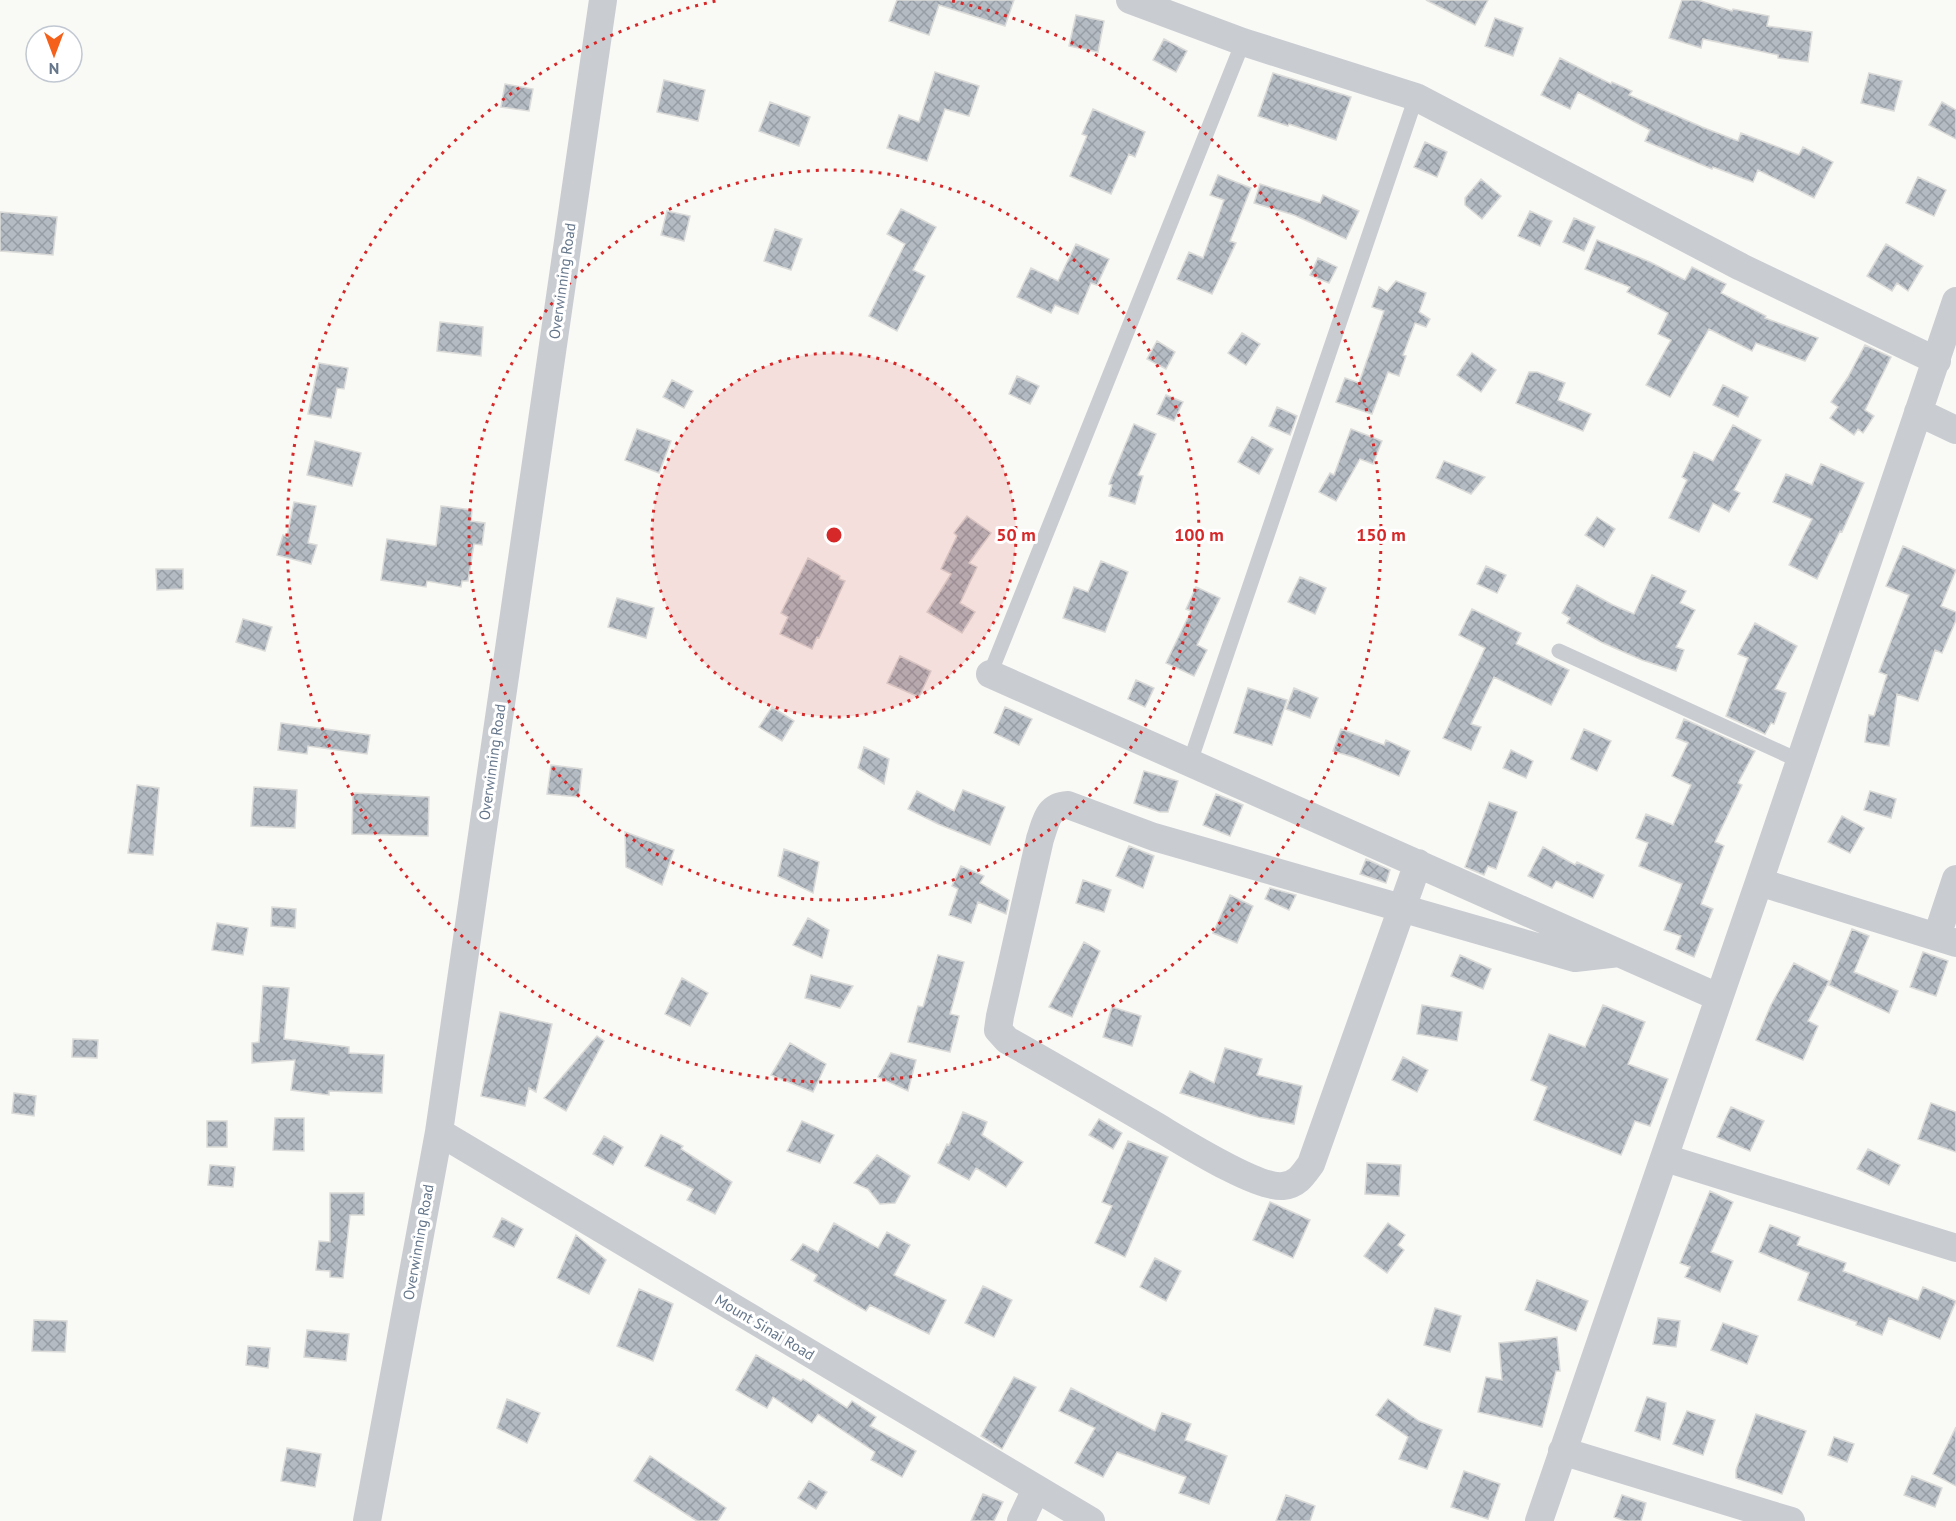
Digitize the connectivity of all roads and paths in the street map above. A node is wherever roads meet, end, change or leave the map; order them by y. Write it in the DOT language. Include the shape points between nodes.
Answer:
graph roads {
  1 [pos="603,0"];
  2 [pos="1130,0"];
  3 [pos="1243,42"];
  4 [pos="1416,96"];
  5 [pos="1956,301"];
  6 [pos="1937,361"];
  7 [pos="1918,412"];
  8 [pos="1956,430"];
  9 [pos="1559,651"];
  10 [pos="990,674"];
  11 [pos="1800,761"];
  12 [pos="1190,762"];
  13 [pos="1418,863"];
  14 [pos="1956,879"];
  15 [pos="1760,882"];
  16 [pos="1401,908"];
  17 [pos="1946,940"];
  18 [pos="1619,953"];
  19 [pos="1718,997"];
  20 [pos="438,1132"];
  21 [pos="1665,1158"];
  22 [pos="1956,1248"];
  23 [pos="1562,1451"];
  24 [pos="1036,1489"];
  25 [pos="367,1521"];
  26 [pos="1021,1521"];
  27 [pos="1090,1521"];
  28 [pos="1539,1521"];
  29 [pos="1791,1521"];
  1 -- 20 [label="street, Overwinning Road"];
  2 -- 3 [label="street"];
  3 -- 4 [label="street"];
  3 -- 10 [label="lane"];
  4 -- 6 [label="street" via="1741,267"];
  4 -- 12 [label="lane"];
  5 -- 6 [label="street"];
  6 -- 7 [label="street"];
  7 -- 8 [label="street"];
  7 -- 11 [label="street"];
  9 -- 11 [label="lane"];
  10 -- 12 [label="street"];
  11 -- 15 [label="street"];
  12 -- 13 [label="street"];
  13 -- 16 [label="street"];
  13 -- 18 [label="street"];
  14 -- 17 [label="street"];
  15 -- 17 [label="street"];
  15 -- 19 [label="street"];
  16 -- 16 [label="street" via="1311,1164 1292,1184 1271,1186 1231,1169 1007,1040 999,1030 1040,839 1050,812 1059,805 1154,837"];
  16 -- 18 [label="street" via="1575,958"];
  18 -- 19 [label="street"];
  19 -- 21 [label="street"];
  20 -- 24 [label="street, Mount Sinai Road"];
  20 -- 25 [label="street, Overwinning Road"];
  21 -- 22 [label="street"];
  21 -- 23 [label="street"];
  23 -- 28 [label="street"];
  23 -- 29 [label="street"];
  24 -- 26 [label="street"];
  24 -- 27 [label="street, Mount Sinai Road"];
}
